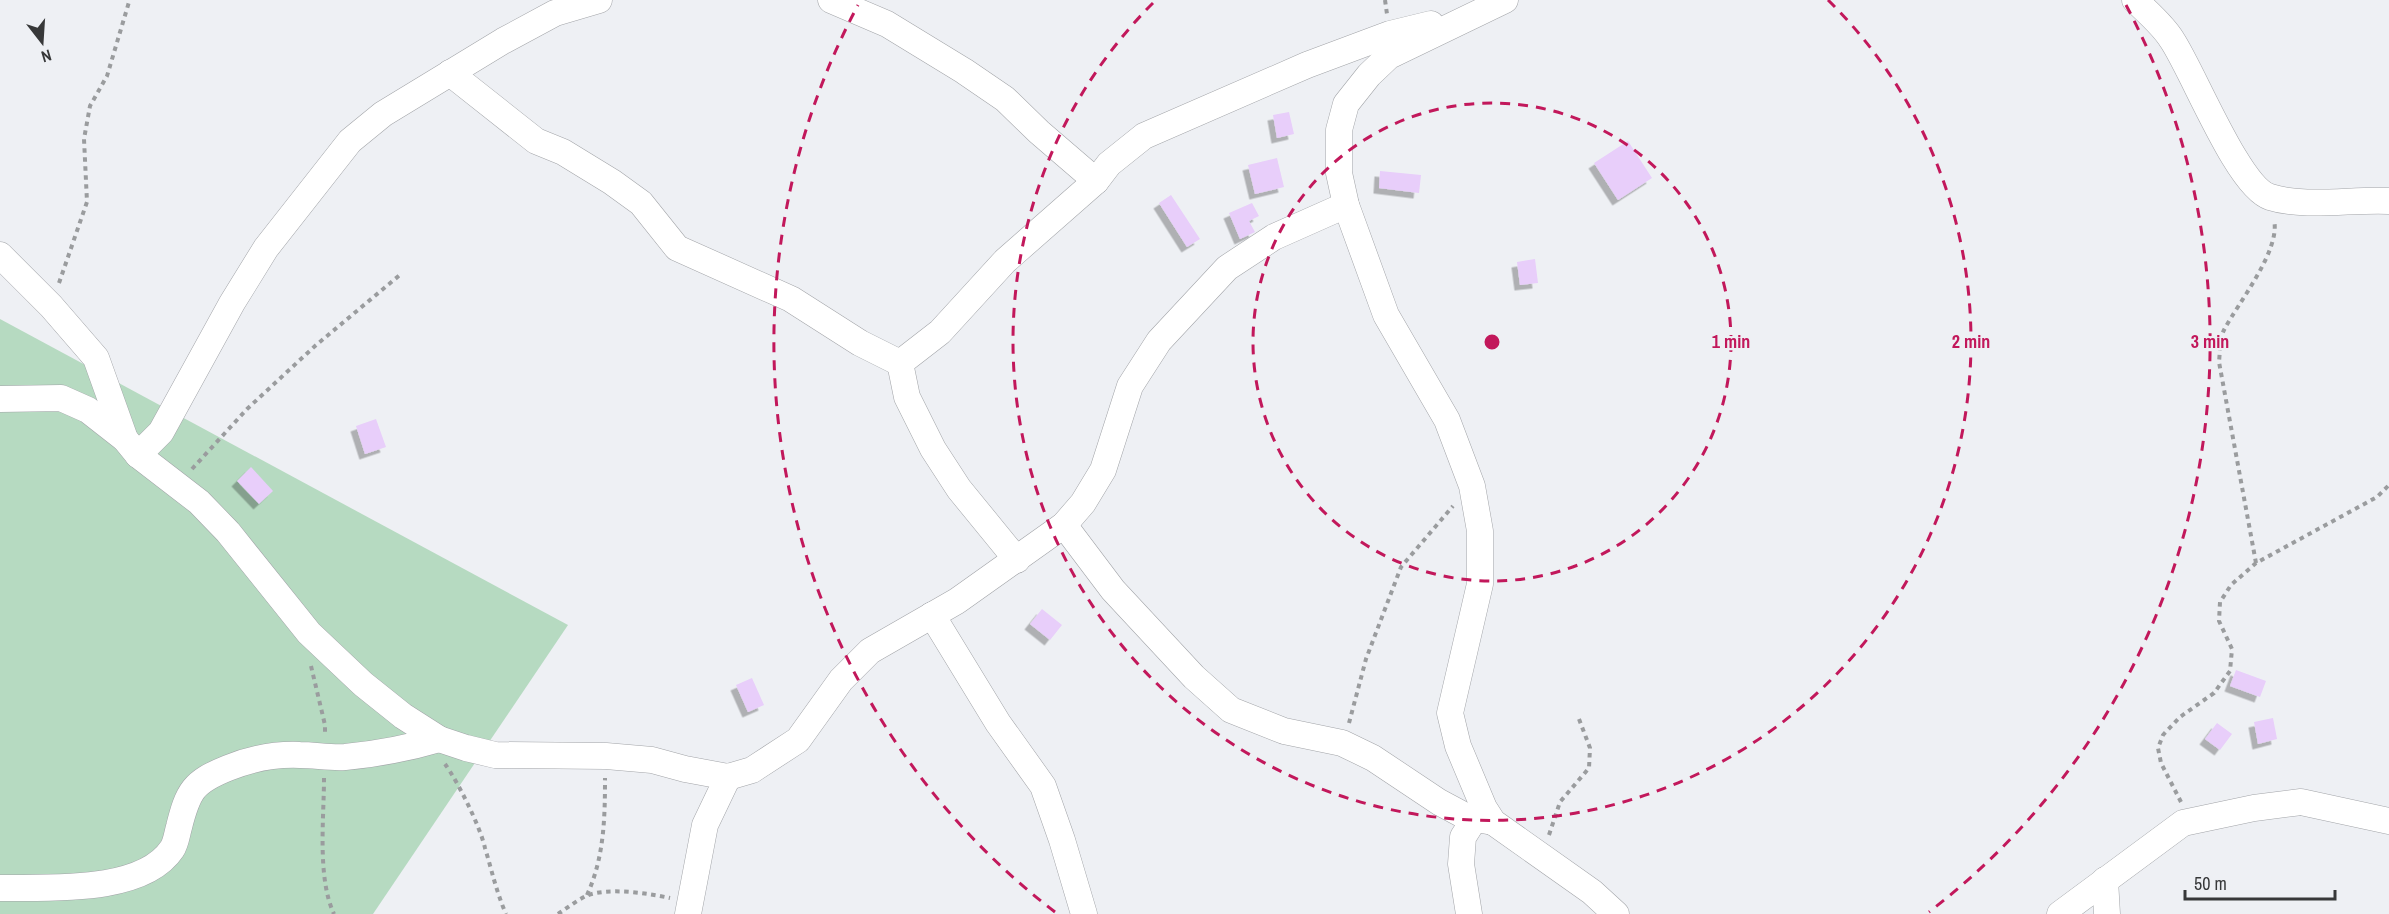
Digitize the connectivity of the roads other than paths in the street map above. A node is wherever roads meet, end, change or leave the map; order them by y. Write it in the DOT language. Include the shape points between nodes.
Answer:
graph roads {
  1 [pos="599,0"];
  2 [pos="831,0"];
  3 [pos="2134,0"];
  4 [pos="1494,6"];
  5 [pos="450,73"];
  6 [pos="1096,182"];
  7 [pos="2389,201"];
  8 [pos="1346,205"];
  9 [pos="0,255"];
  10 [pos="900,363"];
  11 [pos="0,399"];
  12 [pos="132,447"];
  13 [pos="1064,525"];
  14 [pos="1017,560"];
  15 [pos="932,615"];
  16 [pos="434,740"];
  17 [pos="728,777"];
  18 [pos="1484,820"];
  19 [pos="2389,821"];
  20 [pos="2105,880"];
  21 [pos="0,888"];
  22 [pos="689,908"];
  23 [pos="1084,914"];
  24 [pos="1469,914"];
  25 [pos="1616,914"];
  26 [pos="2060,914"];
  27 [pos="2107,914"];
  1 -- 5 [label="street" via="555,13"];
  2 -- 6 [label="street" via="887,24 997,93"];
  3 -- 7 [label="street" via="2172,39 2234,155 2252,184 2267,196 2287,201"];
  4 -- 6 [label="street" via="1390,34 1307,65 1144,136 1109,164"];
  4 -- 8 [label="street" via="1389,56 1346,104 1339,130 1339,173"];
  5 -- 10 [label="street" via="536,141 563,152 641,202 677,248 791,299 860,343"];
  5 -- 12 [label="street" via="383,114 342,150 266,248 161,432"];
  6 -- 10 [label="street" via="1005,261 940,332"];
  8 -- 13 [label="street" via="1274,237 1227,268 1159,341 1130,387 1103,470"];
  8 -- 18 [label="street" via="1386,315 1447,420 1472,486 1480,531 1480,584 1450,713 1458,746 1484,808"];
  9 -- 12 [label="street" via="96,358"];
  10 -- 14 [label="street" via="907,397 933,449 959,489"];
  11 -- 12 [label="street" via="61,398 88,410"];
  12 -- 16 [label="street" via="199,502 228,532 309,633 363,684"];
  13 -- 14 [label="street"];
  13 -- 18 [label="street" via="1113,590 1194,677 1231,710 1284,731 1342,743 1373,758 1438,802 1467,817"];
  14 -- 15 [label="street"];
  15 -- 17 [label="street" via="870,651 841,680 798,740 752,770"];
  15 -- 23 [label="street" via="998,723 1043,786"];
  16 -- 17 [label="street" via="495,755 652,760"];
  16 -- 21 [label="street" via="363,755 262,757 206,777 191,791 174,847 160,864 126,878 74,889"];
  17 -- 22 [label="street" via="705,825"];
  18 -- 24 [label="street" via="1463,837"];
  18 -- 25 [label="street" via="1592,892"];
  19 -- 20 [label="street" via="2301,802 2254,808 2183,823"];
  20 -- 26 [label="street"];
  20 -- 27 [label="street"];
}
